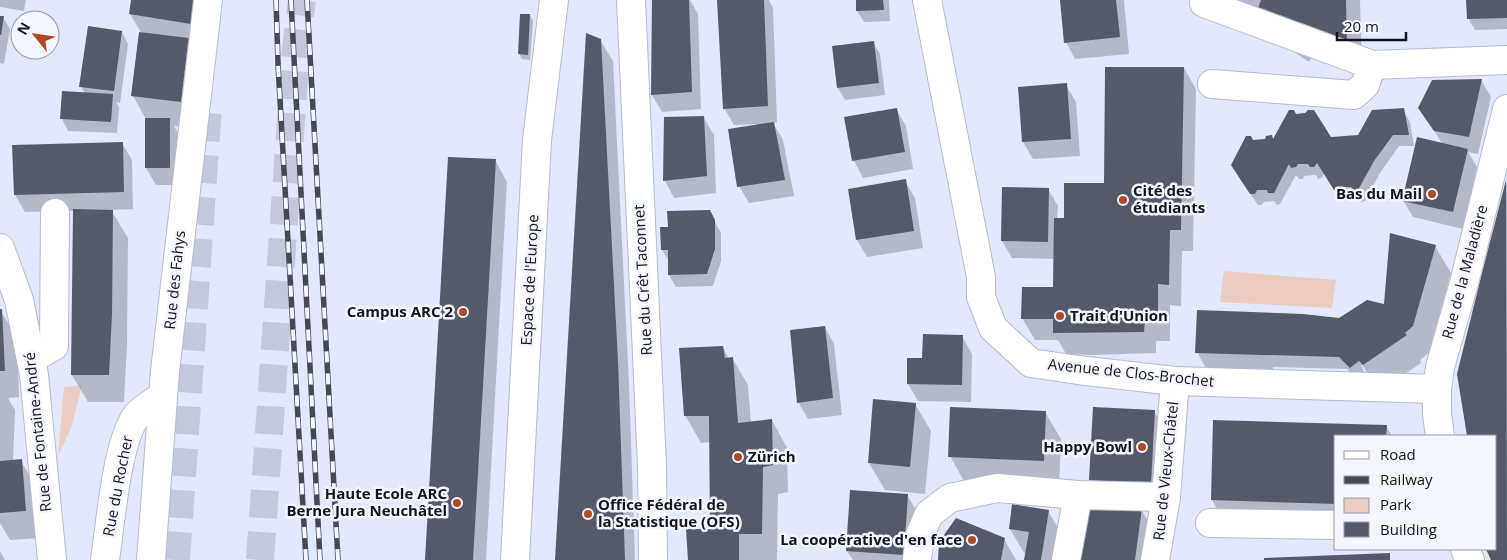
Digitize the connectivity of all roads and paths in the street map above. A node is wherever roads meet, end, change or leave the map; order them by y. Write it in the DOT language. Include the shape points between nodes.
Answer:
graph roads {
  1 [pos="208,0"];
  2 [pos="554,0"];
  3 [pos="631,0"];
  4 [pos="927,0"];
  5 [pos="1204,4"];
  6 [pos="1507,60"];
  7 [pos="1372,65"];
  8 [pos="1212,84"];
  9 [pos="1507,109"];
  10 [pos="55,213"];
  11 [pos="0,248"];
  12 [pos="31,359"];
  13 [pos="1175,381"];
  14 [pos="1437,389"];
  15 [pos="163,396"];
  16 [pos="1440,435"];
  17 [pos="1078,495"];
  18 [pos="1166,497"];
  19 [pos="1210,523"];
  20 [pos="1334,525"];
  21 [pos="52,560"];
  22 [pos="105,560"];
  23 [pos="150,560"];
  24 [pos="515,560"];
  25 [pos="653,560"];
  26 [pos="917,560"];
  27 [pos="1066,560"];
  28 [pos="1155,560"];
  1 -- 15 [label="street, Rue des Fahys"];
  2 -- 24 [label="street, Espace de l'Europe" via="537,140"];
  3 -- 25 [label="street, Rue du Crêt Taconnet" via="652,466"];
  4 -- 13 [label="street, Avenue de Clos-Brochet" via="982,277 981,297 993,328 1031,363"];
  5 -- 7 [label="street"];
  6 -- 7 [label="street"];
  7 -- 8 [label="street" via="1364,85 1354,95"];
  9 -- 14 [label="street, Rue de la Maladière"];
  10 -- 12 [label="street" via="54,346"];
  11 -- 12 [label="street, Rue de Fontaine-André" via="19,300"];
  12 -- 21 [label="street, Rue de Fontaine-André"];
  13 -- 14 [label="street, Avenue de Clos-Brochet"];
  13 -- 18 [label="street, Rue de Vieux-Châtel"];
  14 -- 16 [label="street, Rue de la Maladière"];
  15 -- 22 [label="street, Rue du Rocher" via="138,414 127,433"];
  15 -- 23 [label="street, Rue des Fahys"];
  17 -- 18 [label="street"];
  17 -- 26 [label="street" via="997,488 950,498 930,514 920,535"];
  17 -- 27 [label="street"];
  18 -- 28 [label="street, Rue de Vieux-Châtel"];
  19 -- 20 [label="street"];
}
